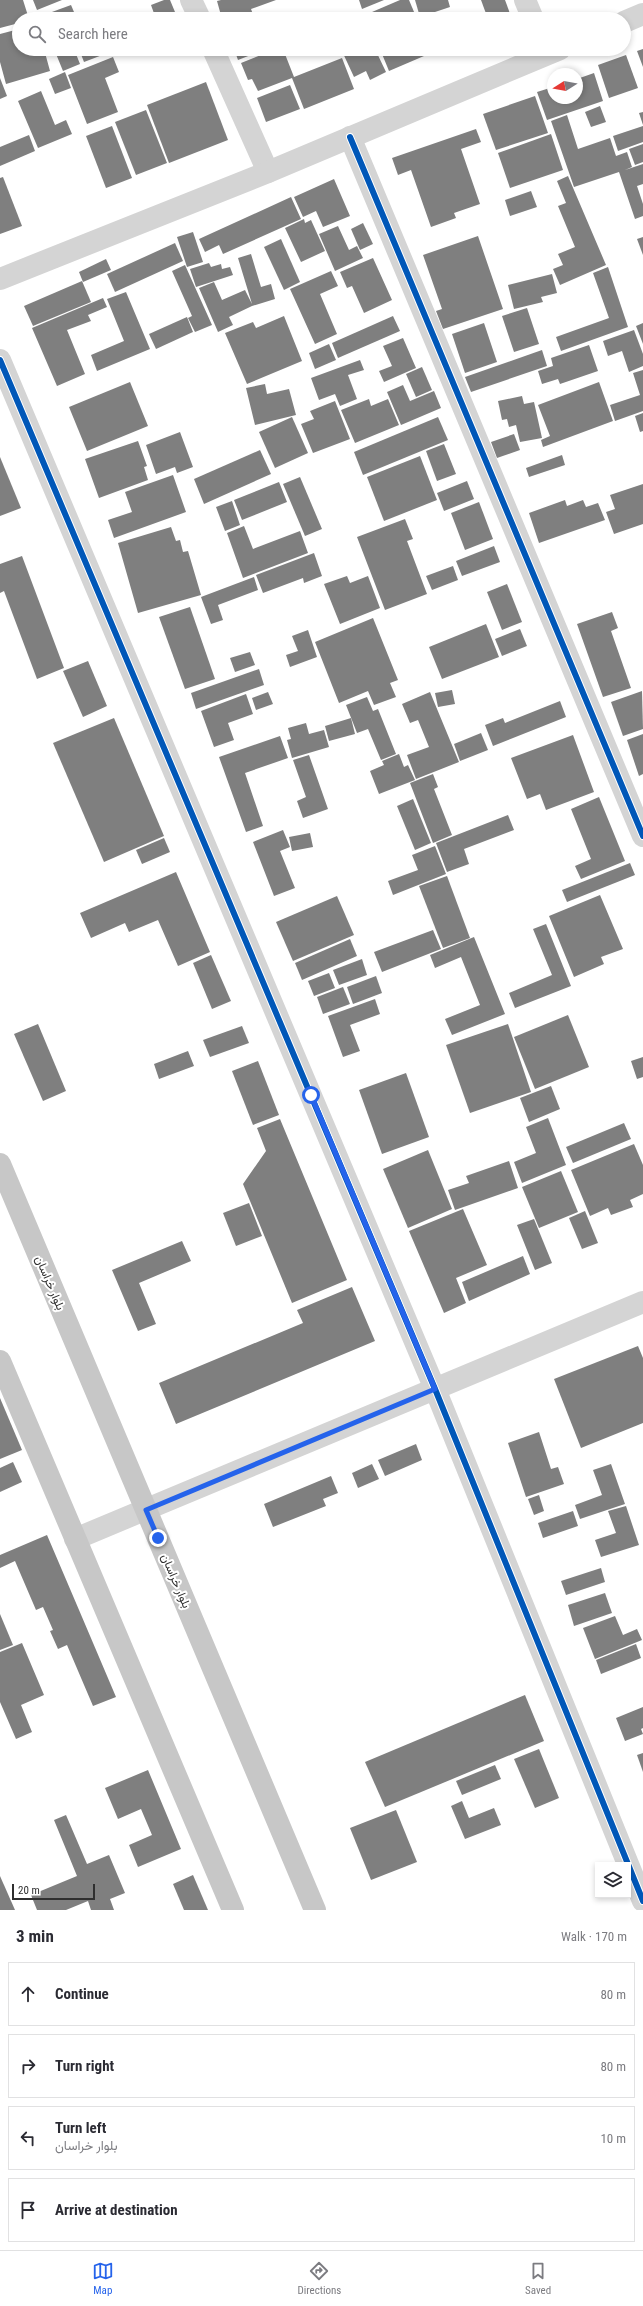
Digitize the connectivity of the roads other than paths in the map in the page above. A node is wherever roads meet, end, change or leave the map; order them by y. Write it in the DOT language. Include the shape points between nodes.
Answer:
graph roads {
  1 [pos="191,0"];
  2 [pos="525,0"];
  3 [pos="197,12"];
  4 [pos="530,12"];
  5 [pos="643,14"];
  6 [pos="631,19"];
  7 [pos="216,56"];
  8 [pos="539,56"];
  9 [pos="350,137"];
  10 [pos="268,172"];
  11 [pos="0,278"];
  12 [pos="0,360"];
  13 [pos="643,836"];
  14 [pos="0,1164"];
  15 [pos="643,1302"];
  16 [pos="0,1361"];
  17 [pos="435,1389"];
  18 [pos="146,1510"];
  19 [pos="76,1539"];
  20 [pos="643,1901"];
  21 [pos="233,1910"];
  22 [pos="315,1910"];
  1 -- 3 [label="street"];
  2 -- 4 [label="street"];
  5 -- 6 [label="street"];
  7 -- 10 [label="street"];
  8 -- 9 [label="street"];
  9 -- 10 [label="street"];
  9 -- 13 [label="street"];
  10 -- 11 [label="street"];
  12 -- 17 [label="street"];
  14 -- 18 [label="main road, بلوار خراسان"];
  15 -- 17 [label="street"];
  16 -- 19 [label="main road"];
  17 -- 18 [label="street"];
  17 -- 20 [label="street"];
  18 -- 19 [label="street"];
  18 -- 22 [label="main road, بلوار خراسان"];
  19 -- 21 [label="main road"];
}
